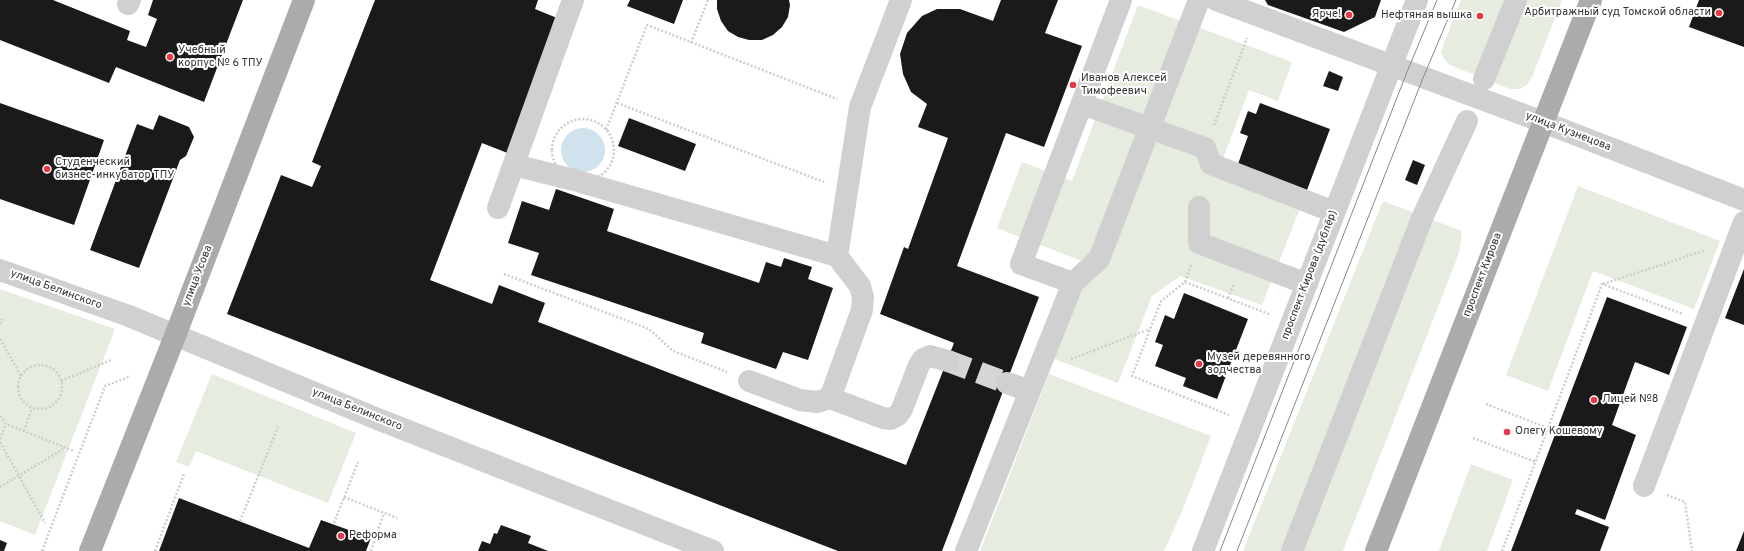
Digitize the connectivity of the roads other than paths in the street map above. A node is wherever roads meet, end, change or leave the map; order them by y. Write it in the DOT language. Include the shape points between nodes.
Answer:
graph roads {
  1 [pos="304,0"];
  2 [pos="573,0"];
  3 [pos="901,0"];
  4 [pos="1121,0"];
  5 [pos="1199,0"];
  6 [pos="1216,0"];
  7 [pos="1417,0"];
  8 [pos="1516,0"];
  9 [pos="1591,0"];
  10 [pos="1391,66"];
  11 [pos="1484,79"];
  12 [pos="1082,104"];
  13 [pos="1467,121"];
  14 [pos="1543,122"];
  15 [pos="1150,128"];
  16 [pos="514,165"];
  17 [pos="1744,200"];
  18 [pos="1199,207"];
  19 [pos="498,208"];
  20 [pos="1334,212"];
  21 [pos="1744,222"];
  22 [pos="837,256"];
  23 [pos="0,270"];
  24 [pos="1073,283"];
  25 [pos="1307,284"];
  26 [pos="175,336"];
  27 [pos="948,361"];
  28 [pos="749,381"];
  29 [pos="1006,383"];
  30 [pos="1030,391"];
  31 [pos="830,398"];
  32 [pos="1644,486"];
  33 [pos="90,551"];
  34 [pos="713,551"];
  35 [pos="966,551"];
  36 [pos="1203,551"];
  37 [pos="1292,551"];
  38 [pos="1376,551"];
  1 -- 26 [label="main road, улица Усова"];
  2 -- 16 [label="street"];
  3 -- 22 [label="street" via="860,107"];
  4 -- 12 [label="street"];
  5 -- 15 [label="street"];
  6 -- 10 [label="street, улица Кузнецова"];
  7 -- 10 [label="street, проспект Кирова (дублёр)"];
  8 -- 11 [label="street"];
  9 -- 14 [label="main road, проспект Кирова"];
  10 -- 14 [label="street, улица Кузнецова"];
  10 -- 20 [label="street, проспект Кирова (дублёр)"];
  12 -- 15 [label="street"];
  12 -- 24 [label="street" via="1021,264"];
  13 -- 37 [label="street" via="1423,216"];
  14 -- 17 [label="street, улица Кузнецова"];
  14 -- 38 [label="main road, проспект Кирова"];
  15 -- 20 [label="street" via="1205,148 1210,164"];
  15 -- 24 [label="street" via="1100,259"];
  16 -- 19 [label="street"];
  16 -- 22 [label="street"];
  18 -- 25 [label="street" via="1199,243"];
  20 -- 25 [label="street, проспект Кирова (дублёр)"];
  21 -- 32 [label="street"];
  22 -- 31 [label="street" via="860,286 864,297 862,310"];
  23 -- 26 [label="street, улица Белинского" via="129,316"];
  24 -- 30 [label="street"];
  25 -- 36 [label="street, проспект Кирова (дублёр)"];
  26 -- 33 [label="main road, улица Усова"];
  26 -- 34 [label="street, улица Белинского" via="374,418"];
  27 -- 31 [label="street" via="930,356 923,359 902,409 891,419"];
  28 -- 31 [label="street" via="800,400 817,402"];
  29 -- 30 [label="street"];
  30 -- 35 [label="street"];
}
